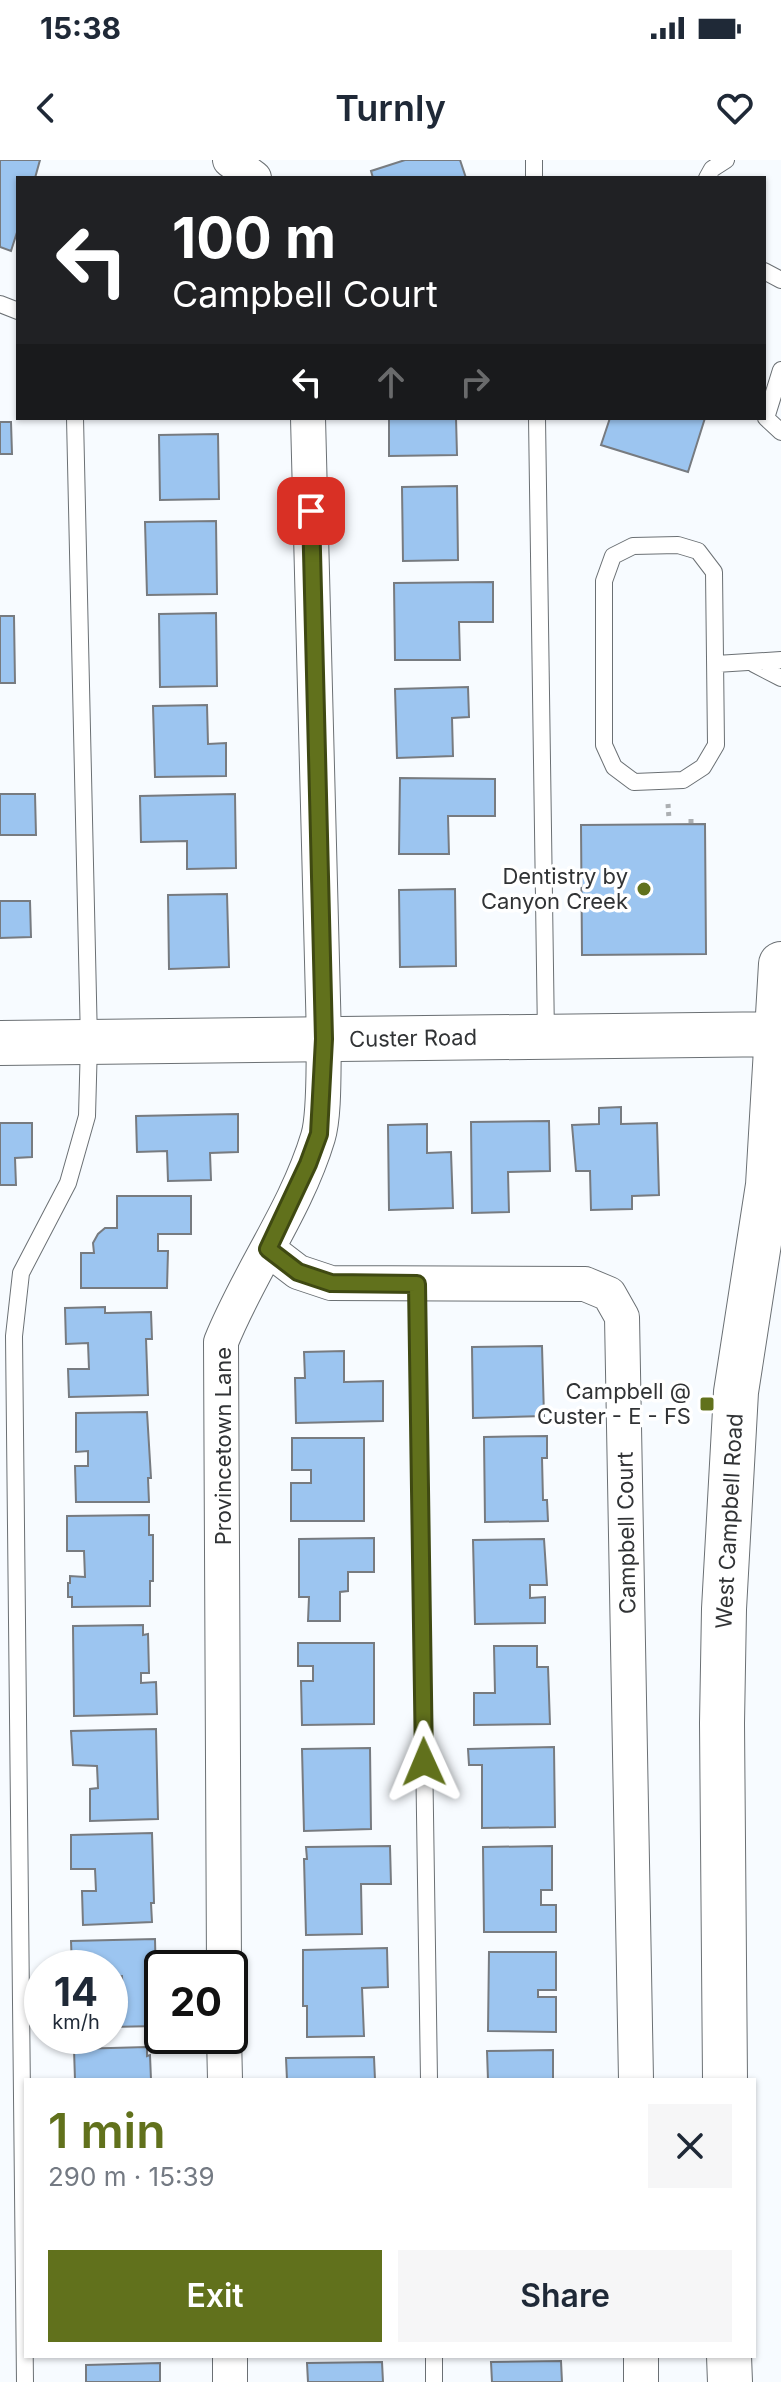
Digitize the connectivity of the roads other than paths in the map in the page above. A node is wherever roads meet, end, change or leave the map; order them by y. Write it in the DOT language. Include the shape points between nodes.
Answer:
graph roads {
  1 [pos="230,160"];
  2 [pos="726,160"];
  3 [pos="251,176"];
  4 [pos="708,176"];
  5 [pos="781,370"];
  6 [pos="75,420"];
  7 [pos="308,420"];
  8 [pos="537,420"];
  9 [pos="781,432"];
  10 [pos="781,660"];
  11 [pos="753,663"];
  12 [pos="716,664"];
  13 [pos="781,678"];
  14 [pos="781,964"];
  15 [pos="780,1033"];
  16 [pos="546,1036"];
  17 [pos="324,1039"];
  18 [pos="89,1042"];
  19 [pos="0,1043"];
  20 [pos="268,1249"];
  21 [pos="417,1284"];
  22 [pos="224,1950"];
  23 [pos="224,2054"];
  24 [pos="225,2078"];
  25 [pos="429,2078"];
  26 [pos="636,2078"];
  27 [pos="725,2078"];
  28 [pos="24,2287"];
  29 [pos="25,2358"];
  30 [pos="230,2358"];
  31 [pos="434,2358"];
  32 [pos="641,2358"];
  33 [pos="729,2358"];
  34 [pos="25,2382"];
  35 [pos="230,2382"];
  36 [pos="434,2382"];
  37 [pos="641,2382"];
  38 [pos="730,2382"];
  1 -- 3 [label="street"];
  2 -- 4 [label="lane"];
  5 -- 9 [label="lane" via="766,418"];
  6 -- 18 [label="lane"];
  7 -- 17 [label="street, Provincetown Lane"];
  8 -- 16 [label="lane"];
  10 -- 11 [label="lane"];
  11 -- 12 [label="lane"];
  11 -- 13 [label="lane"];
  12 -- 12 [label="lane" via="714,572 698,551 678,545 633,546 613,556 604,581 604,745 614,767 634,782 683,780 703,767 716,745"];
  14 -- 15 [label="main road, West Campbell Road"];
  15 -- 16 [label="main road, Custer Road"];
  15 -- 27 [label="main road, West Campbell Road" via="768,1185 736,1392 724,1609"];
  16 -- 17 [label="main road, Custer Road"];
  17 -- 18 [label="main road, Custer Road"];
  17 -- 20 [label="street, Provincetown Lane" via="319,1134"];
  18 -- 19 [label="main road, Custer Road"];
  18 -- 28 [label="lane" via="87,1116 68,1183 21,1273 14,1336"];
  20 -- 21 [label="street, Campbell Court" via="298,1272 331,1283"];
  20 -- 22 [label="street, Provincetown Lane" via="221,1342"];
  21 -- 25 [label="lane"];
  21 -- 26 [label="street, Campbell Court" via="585,1284 609,1294 622,1317"];
  23 -- 24 [label="street"];
  29 -- 34 [label="lane"];
  30 -- 35 [label="street"];
  31 -- 36 [label="lane"];
  32 -- 37 [label="street"];
  33 -- 38 [label="main road"];
}
